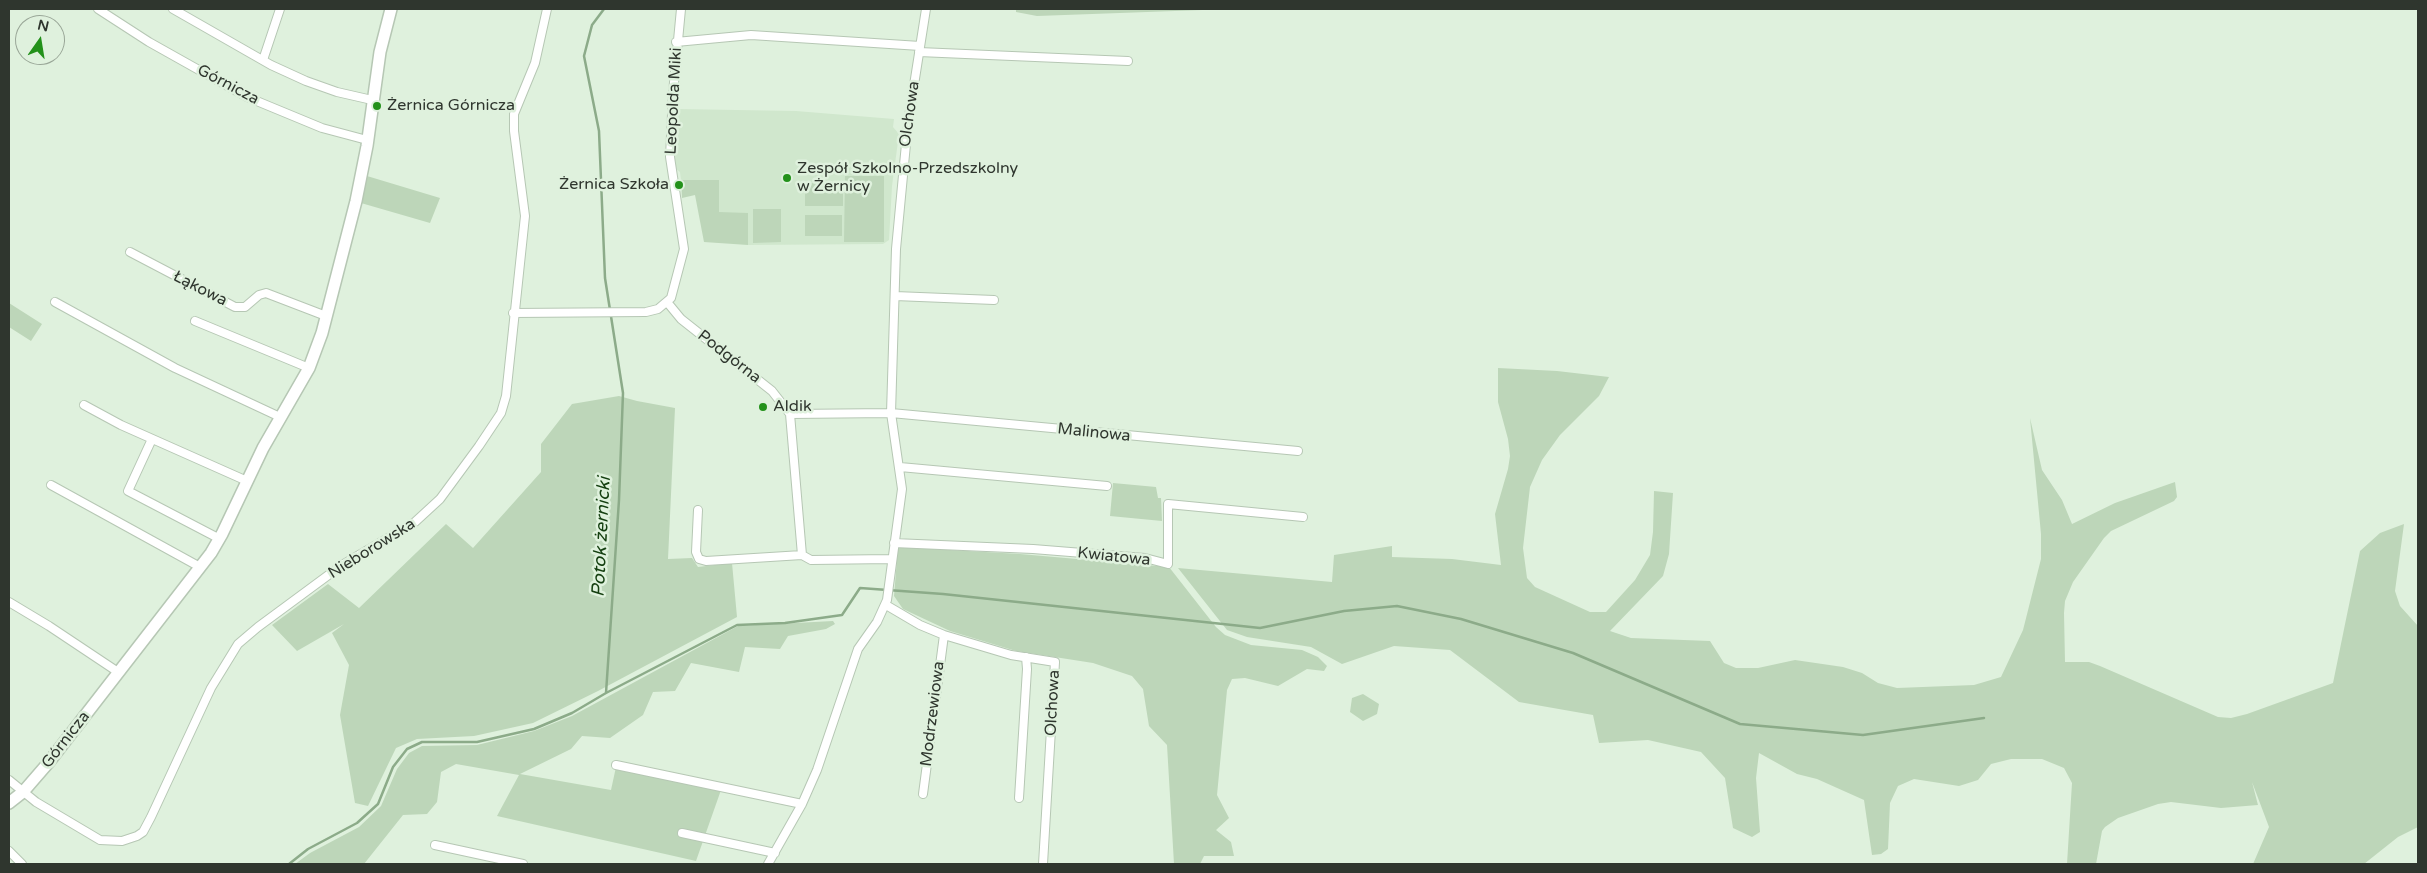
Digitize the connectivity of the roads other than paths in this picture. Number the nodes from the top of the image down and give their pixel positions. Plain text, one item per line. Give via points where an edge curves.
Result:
1 (98, 9) edge
2 (173, 9) edge
3 (280, 9) edge
4 (391, 9) edge
5 (547, 9) edge
6 (681, 9) edge
7 (926, 9) edge
8 (676, 42) junction
9 (920, 49) junction
10 (263, 60) junction
11 (1128, 61) dead end
12 (372, 100) junction
13 (368, 140) junction
14 (130, 252) dead end
15 (895, 296) junction
16 (994, 300) dead end
17 (55, 302) dead end
18 (668, 302) junction
19 (513, 313) junction
20 (326, 316) junction
21 (195, 321) dead end
22 (309, 368) junction
23 (84, 405) dead end
24 (891, 413) junction
25 (790, 414) junction
26 (280, 417) junction
27 (152, 439) junction
28 (1298, 450) dead end
29 (900, 467) junction
30 (247, 481) junction
31 (51, 485) dead end
32 (1107, 486) dead end
33 (698, 510) dead end
34 (1303, 516) dead end
35 (220, 539) junction
36 (894, 543) junction
37 (802, 556) junction
38 (891, 559) junction
39 (200, 567) junction
40 (9, 602) edge
41 (886, 605) junction
42 (944, 635) junction
43 (1026, 658) junction
44 (118, 672) junction
45 (616, 765) dead end
46 (9, 780) edge
47 (23, 792) junction
48 (923, 794) dead end
49 (1018, 798) dead end
50 (9, 803) edge
51 (802, 804) junction
52 (682, 833) dead end
53 (435, 845) dead end
54 (9, 850) edge
55 (774, 853) junction
56 (22, 864) edge
57 (523, 864) edge
58 (768, 864) edge
59 (1042, 864) edge

1 - 13 street, Górnicza via 247,97 322,128
2 - 10 street
3 - 10 street
4 - 12 street, Górnicza
5 - 19 street, Nieborowska via 534,63 514,114 525,210
6 - 8 street, Leopolda Miki
7 - 9 street, Olchowa
8 - 9 street via 751,34
8 - 18 street, Leopolda Miki via 670,157 685,244 676,285
9 - 11 street
9 - 15 street, Olchowa via 900,194
10 - 12 street via 306,81
12 - 13 street, Górnicza
13 - 20 street, Górnicza
14 - 20 street, Łąkowa via 235,307 245,307 266,293
15 - 16 street
15 - 24 street, Olchowa
17 - 26 street via 175,368
18 - 19 street via 653,311
18 - 25 street, Podgórna via 685,323 772,391
19 - 47 street, Nieborowska via 504,404 479,446 437,503 415,522 342,565 238,644 211,688 143,832 122,842 100,840
20 - 22 street, Górnicza
21 - 22 street
22 - 26 street, Górnicza
23 - 27 street
24 - 25 street
24 - 28 street, Malinowa
24 - 29 street, Olchowa
25 - 37 street
26 - 30 street, Górnicza
27 - 30 street
27 - 35 street via 128,491
29 - 32 street
29 - 36 street, Olchowa via 902,488
30 - 35 street, Górnicza
31 - 39 street
33 - 37 street via 696,552 699,559
34 - 36 street, Kwiatowa via 1168,504 1168,564 1145,558 1061,551
35 - 39 street, Górnicza
36 - 38 street, Olchowa
37 - 38 street via 811,560
38 - 41 street, Olchowa
39 - 44 street, Górnicza
40 - 44 street
41 - 42 street, Olchowa
41 - 51 street, Olchowa via 858,649
42 - 43 street, Olchowa
42 - 48 street, Modrzewiowa
43 - 49 street
43 - 59 street, Olchowa via 1055,662
44 - 47 street, Górnicza
45 - 51 street
46 - 47 street, Nieborowska
47 - 50 street, Górnicza
51 - 55 street, Olchowa
52 - 55 street
53 - 57 street
54 - 56 street
55 - 58 street, Olchowa

